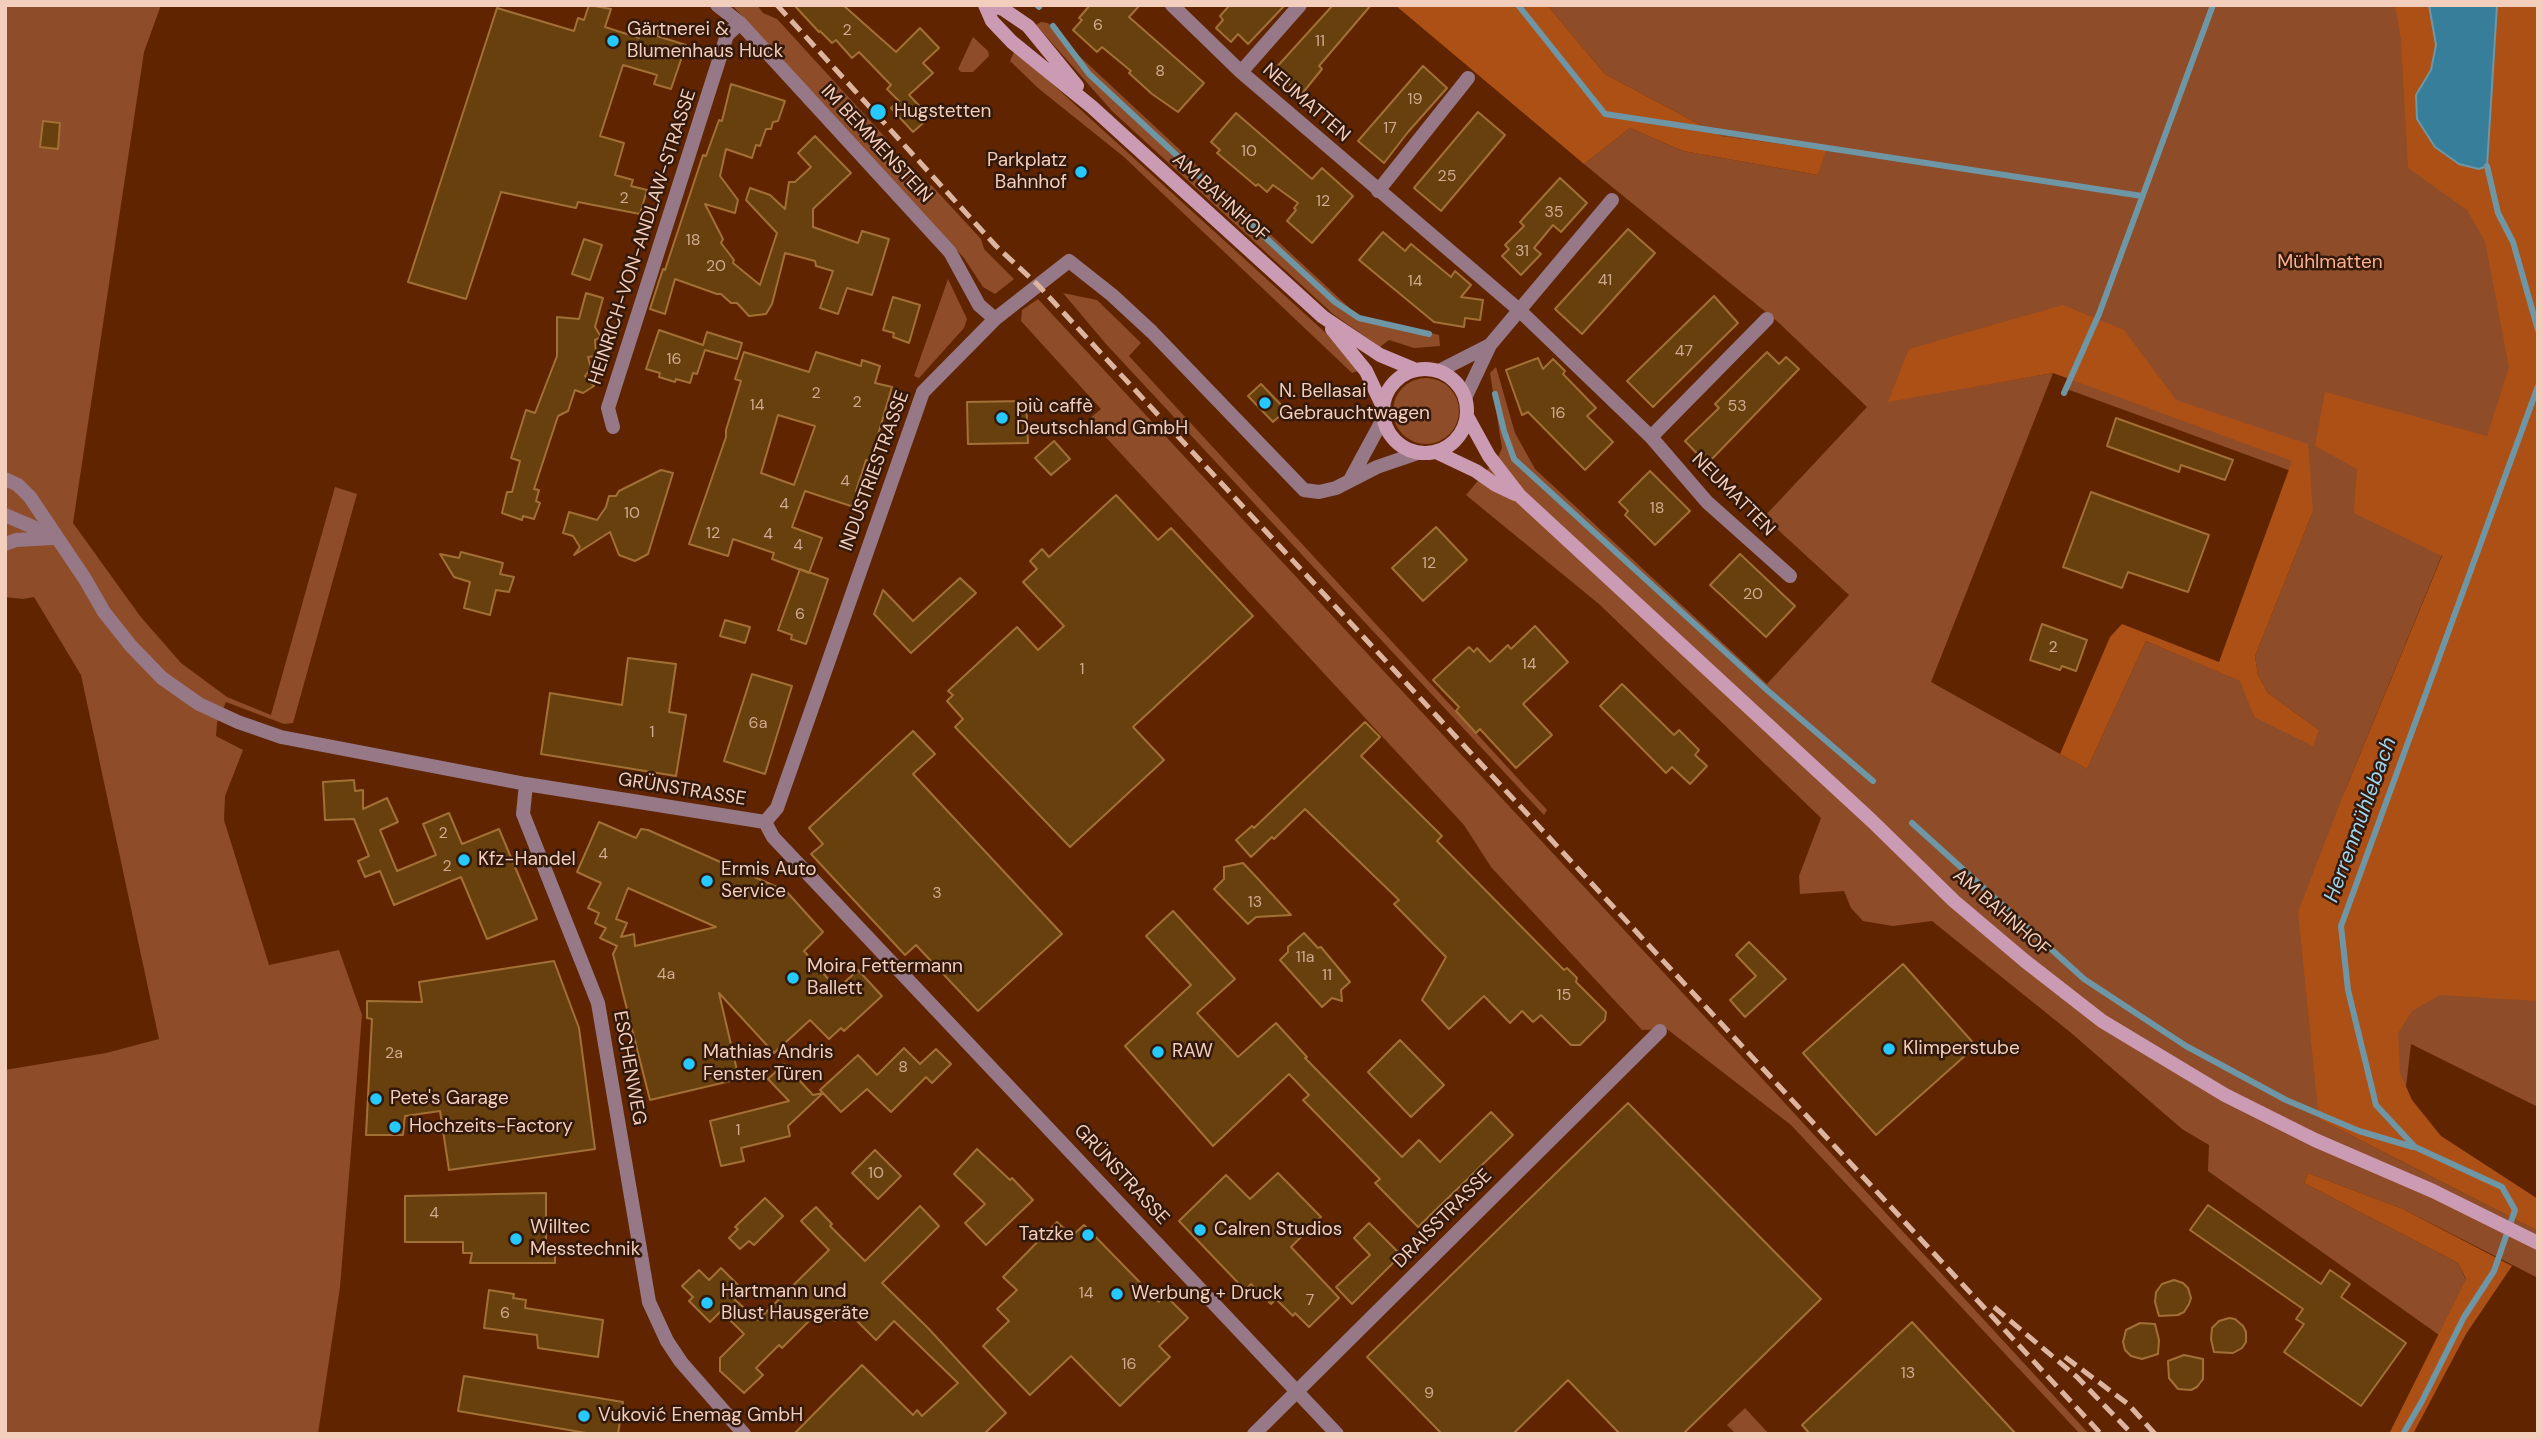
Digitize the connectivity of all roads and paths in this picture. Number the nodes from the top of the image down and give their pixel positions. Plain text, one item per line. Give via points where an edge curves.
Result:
1 (717, 5) edge
2 (985, 5) edge
3 (991, 5) edge
4 (1172, 5) edge
5 (1300, 5) edge
6 (740, 23) junction
7 (1241, 72) junction
8 (1468, 78) dead end
9 (1092, 107) junction
10 (1378, 191) junction
11 (1612, 200) dead end
12 (1518, 309) junction
13 (1323, 317) junction
14 (995, 319) junction
15 (1767, 319) dead end
16 (1490, 345) junction
17 (1416, 370) junction
18 (1439, 371) junction
19 (1465, 398) junction
20 (1383, 413) junction
21 (1467, 416) junction
22 (613, 427) dead end
23 (1651, 437) junction
24 (1436, 452) junction
25 (1418, 453) junction
26 (5, 479) edge
27 (1349, 481) junction
28 (1520, 496) junction
29 (5, 515) edge
30 (57, 537) junction
31 (5, 544) edge
32 (1790, 576) dead end
33 (526, 783) junction
34 (765, 822) junction
35 (1660, 1031) dead end
36 (2538, 1243) edge
37 (1298, 1391) junction
38 (744, 1434) edge
39 (1254, 1434) edge
40 (1337, 1434) edge

1 - 6 street, IM BEMMENSTEIN
2 - 9 main road, AM BAHNHOF via 992,21 1012,42
3 - 9 main road, AM BAHNHOF via 1028,26
4 - 7 street, NEUMATTEN
5 - 7 street, NEUMATTEN
6 - 14 street, IM BEMMENSTEIN via 950,252 979,304
6 - 22 street, HEINRICH-VON-ANDLAW-STRASSE via 727,35 608,408
7 - 10 street, NEUMATTEN
8 - 10 street
9 - 13 main road, AM BAHNHOF
10 - 12 street, NEUMATTEN
11 - 12 street
12 - 16 street
12 - 23 street, NEUMATTEN
13 - 17 main road, AM BAHNHOF via 1380,355
13 - 20 main road, AM BAHNHOF via 1366,371
14 - 27 street, INDUSTRIESTRASSE via 1069,261 1152,332 1304,489 1319,492
14 - 34 street, INDUSTRIESTRASSE via 923,392 777,808
15 - 23 street
16 - 18 street
16 - 19 street
17 - 18 main road, AM BAHNHOF
17 - 20 main road via 1392,384
18 - 19 main road via 1452,379
19 - 21 main road, AM BAHNHOF
20 - 25 main road, AM BAHNHOF via 1397,442
20 - 27 street
21 - 24 main road via 1454,441
21 - 28 main road, AM BAHNHOF via 1489,456
23 - 32 street, NEUMATTEN via 1707,502
24 - 25 main road, AM BAHNHOF
24 - 28 main road, AM BAHNHOF
25 - 27 street, INDUSTRIESTRASSE
26 - 30 street, GRÜNSTRASSE via 30,497
28 - 36 main road, AM BAHNHOF via 1954,901 2102,1021 2225,1095
29 - 30 street
30 - 31 street
30 - 33 street, GRÜNSTRASSE via 131,646 162,678 199,704 281,737
33 - 34 street, GRÜNSTRASSE
33 - 38 street, ESCHENWEG via 523,814 598,1003 649,1302 681,1362
34 - 37 street, GRÜNSTRASSE via 773,837
35 - 37 street, DRAISSTRASSE
37 - 39 street, DRAISSTRASSE
37 - 40 street, GRÜNSTRASSE

